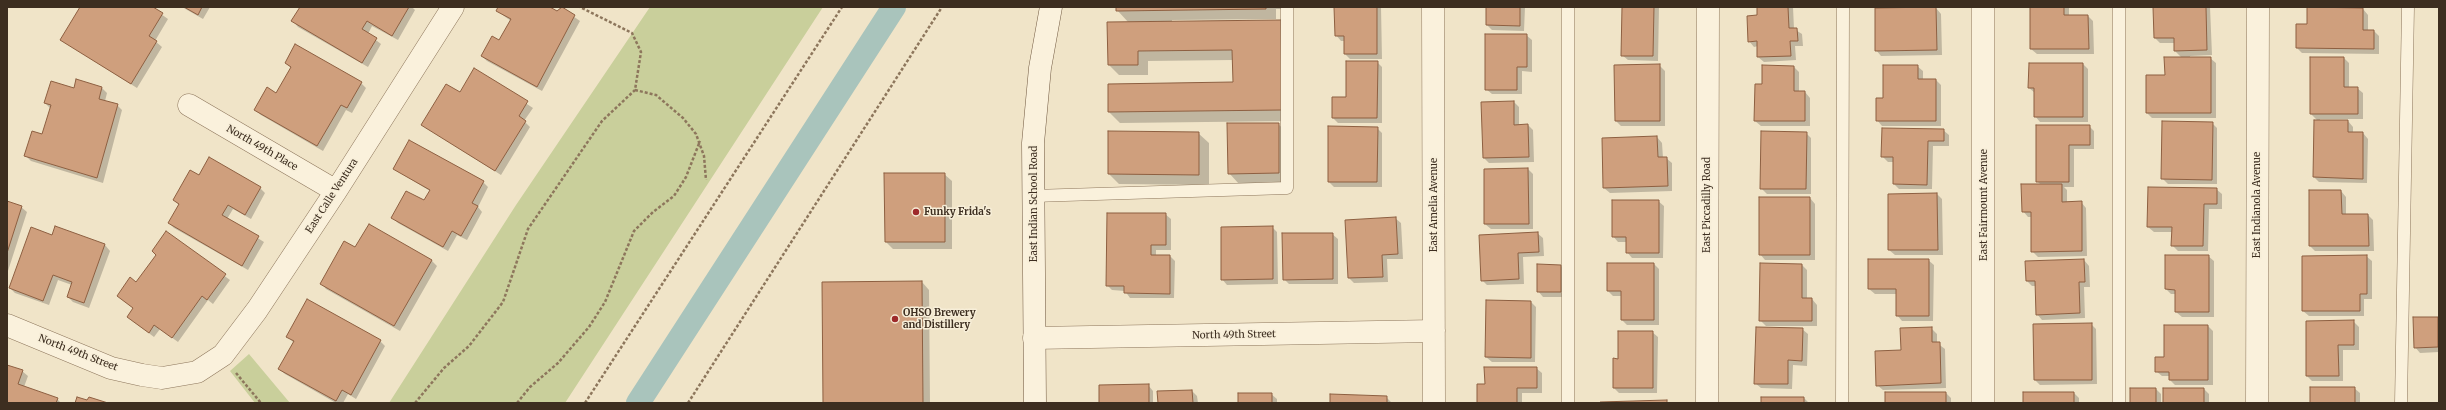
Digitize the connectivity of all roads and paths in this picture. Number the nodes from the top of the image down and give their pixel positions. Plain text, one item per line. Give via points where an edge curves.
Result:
1 (452, 7) edge
2 (580, 7) edge
3 (842, 7) edge
4 (942, 7) edge
5 (1051, 7) edge
6 (1287, 7) edge
7 (1433, 7) edge
8 (1568, 7) edge
9 (1708, 7) edge
10 (1843, 7) edge
11 (1983, 7) edge
12 (2119, 7) edge
13 (2258, 7) edge
14 (2408, 7) edge
15 (635, 90) junction
16 (189, 105) dead end
17 (700, 141) junction
18 (706, 180) dead end
19 (336, 191) junction
20 (1033, 196) junction
21 (7, 325) edge
22 (1434, 331) junction
23 (1034, 338) junction
24 (223, 355) junction
25 (197, 372) joint
26 (261, 403) edge
27 (415, 403) edge
28 (518, 403) edge
29 (585, 403) edge
30 (688, 403) edge
31 (1035, 403) edge
32 (1434, 403) edge
33 (1568, 403) edge
34 (1707, 403) edge
35 (1842, 403) edge
36 (1983, 403) edge
37 (2119, 403) edge
38 (2257, 403) edge
39 (2401, 403) edge

1 - 19 street, East Calle Ventura
2 - 15 path via 632,33 641,52
3 - 29 path
4 - 30 path
5 - 20 street, East Indian School Road via 1040,68 1036,110
6 - 20 lane via 1287,188
7 - 22 street, East Amelia Avenue
8 - 33 lane
9 - 34 street, East Piccadilly Road
10 - 35 lane
11 - 36 street, East Fairmount Avenue
12 - 37 lane
13 - 38 street, East Indianola Avenue
14 - 39 lane
15 - 17 path via 656,96 683,118
15 - 27 path via 602,121 528,229 503,302 469,346 444,368
16 - 19 street, North 49th Place
17 - 18 path
17 - 28 path via 686,177 674,196 634,231 605,302 589,327 558,363 530,387
19 - 24 street, East Calle Ventura
20 - 23 street, East Indian School Road
21 - 25 street, North 49th Street via 119,370 162,378
22 - 23 street, North 49th Street
22 - 32 street, East Amelia Avenue
23 - 31 street, East Indian School Road
24 - 25 street, East Calle Ventura
24 - 26 path

